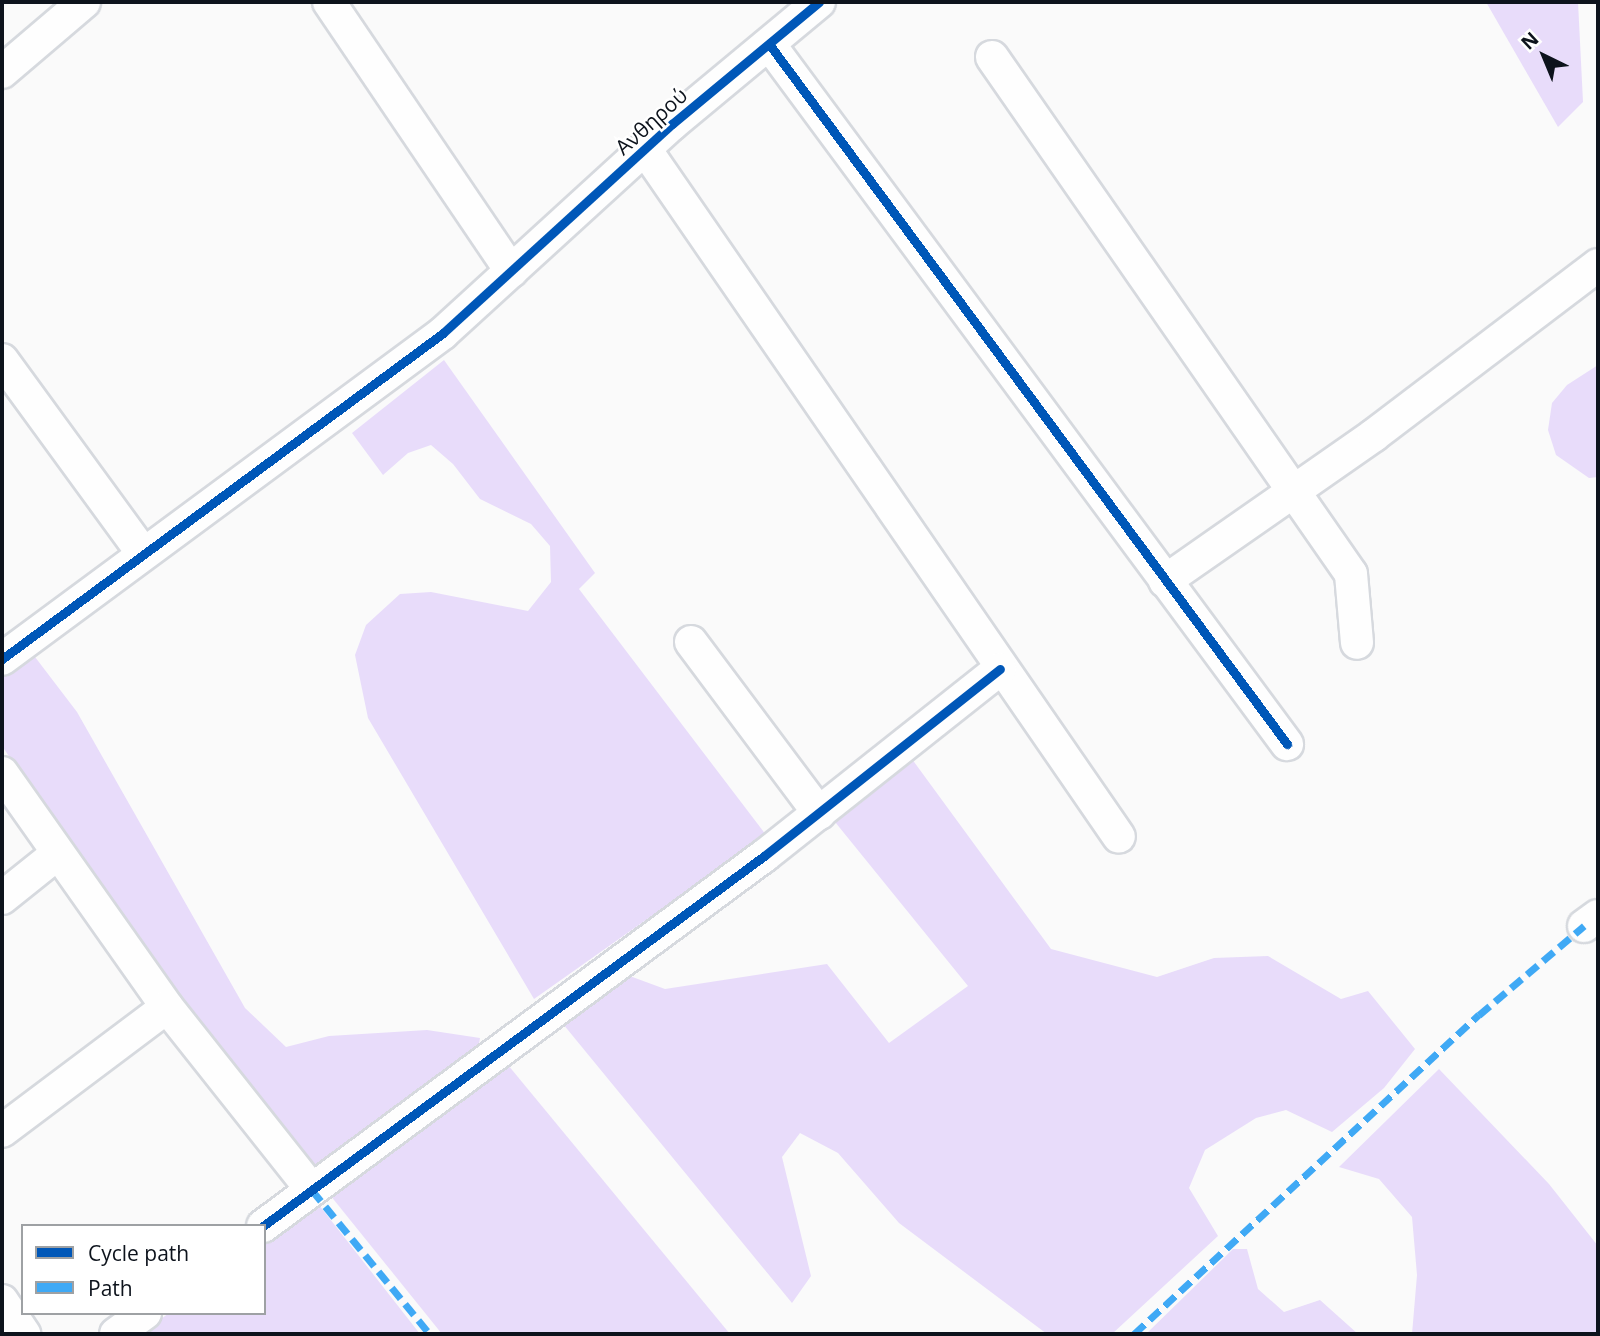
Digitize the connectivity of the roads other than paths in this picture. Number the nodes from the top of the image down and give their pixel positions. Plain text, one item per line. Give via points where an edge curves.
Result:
1 (84, 2) edge
2 (328, 2) edge
3 (819, 2) edge
4 (769, 44) junction
5 (992, 57) dead end
6 (2, 72) edge
7 (645, 149) junction
8 (1598, 265) edge
9 (511, 271) junction
10 (2, 360) edge
11 (1296, 489) junction
12 (142, 552) junction
13 (1165, 581) junction
14 (691, 642) dead end
15 (1357, 643) dead end
16 (2, 659) edge
17 (1000, 669) junction
18 (1287, 744) dead end
19 (2, 773) edge
20 (819, 813) junction
21 (1119, 837) dead end
22 (57, 854) junction
23 (2, 898) edge
24 (167, 1007) junction
25 (2, 1131) edge
26 (312, 1190) junction
27 (266, 1224) edge
28 (2, 1301) edge
29 (142, 1315) edge
30 (24, 1334) edge
31 (116, 1334) edge

1 - 6 street
2 - 9 street
3 - 4 street, Ανθηρού
4 - 7 street, Ανθηρού
4 - 13 street
5 - 11 street
7 - 9 street, Ανθηρού
7 - 17 street
8 - 11 street
9 - 12 street, Ανθηρού via 392,372
10 - 12 street
11 - 13 street
11 - 15 street via 1351,574
12 - 16 street, Ανθηρού
13 - 18 street
14 - 20 street
17 - 20 street
17 - 21 street
19 - 22 street
20 - 26 street
22 - 23 street
22 - 24 street
24 - 25 street
24 - 26 street
26 - 27 street
28 - 30 street
29 - 31 street

